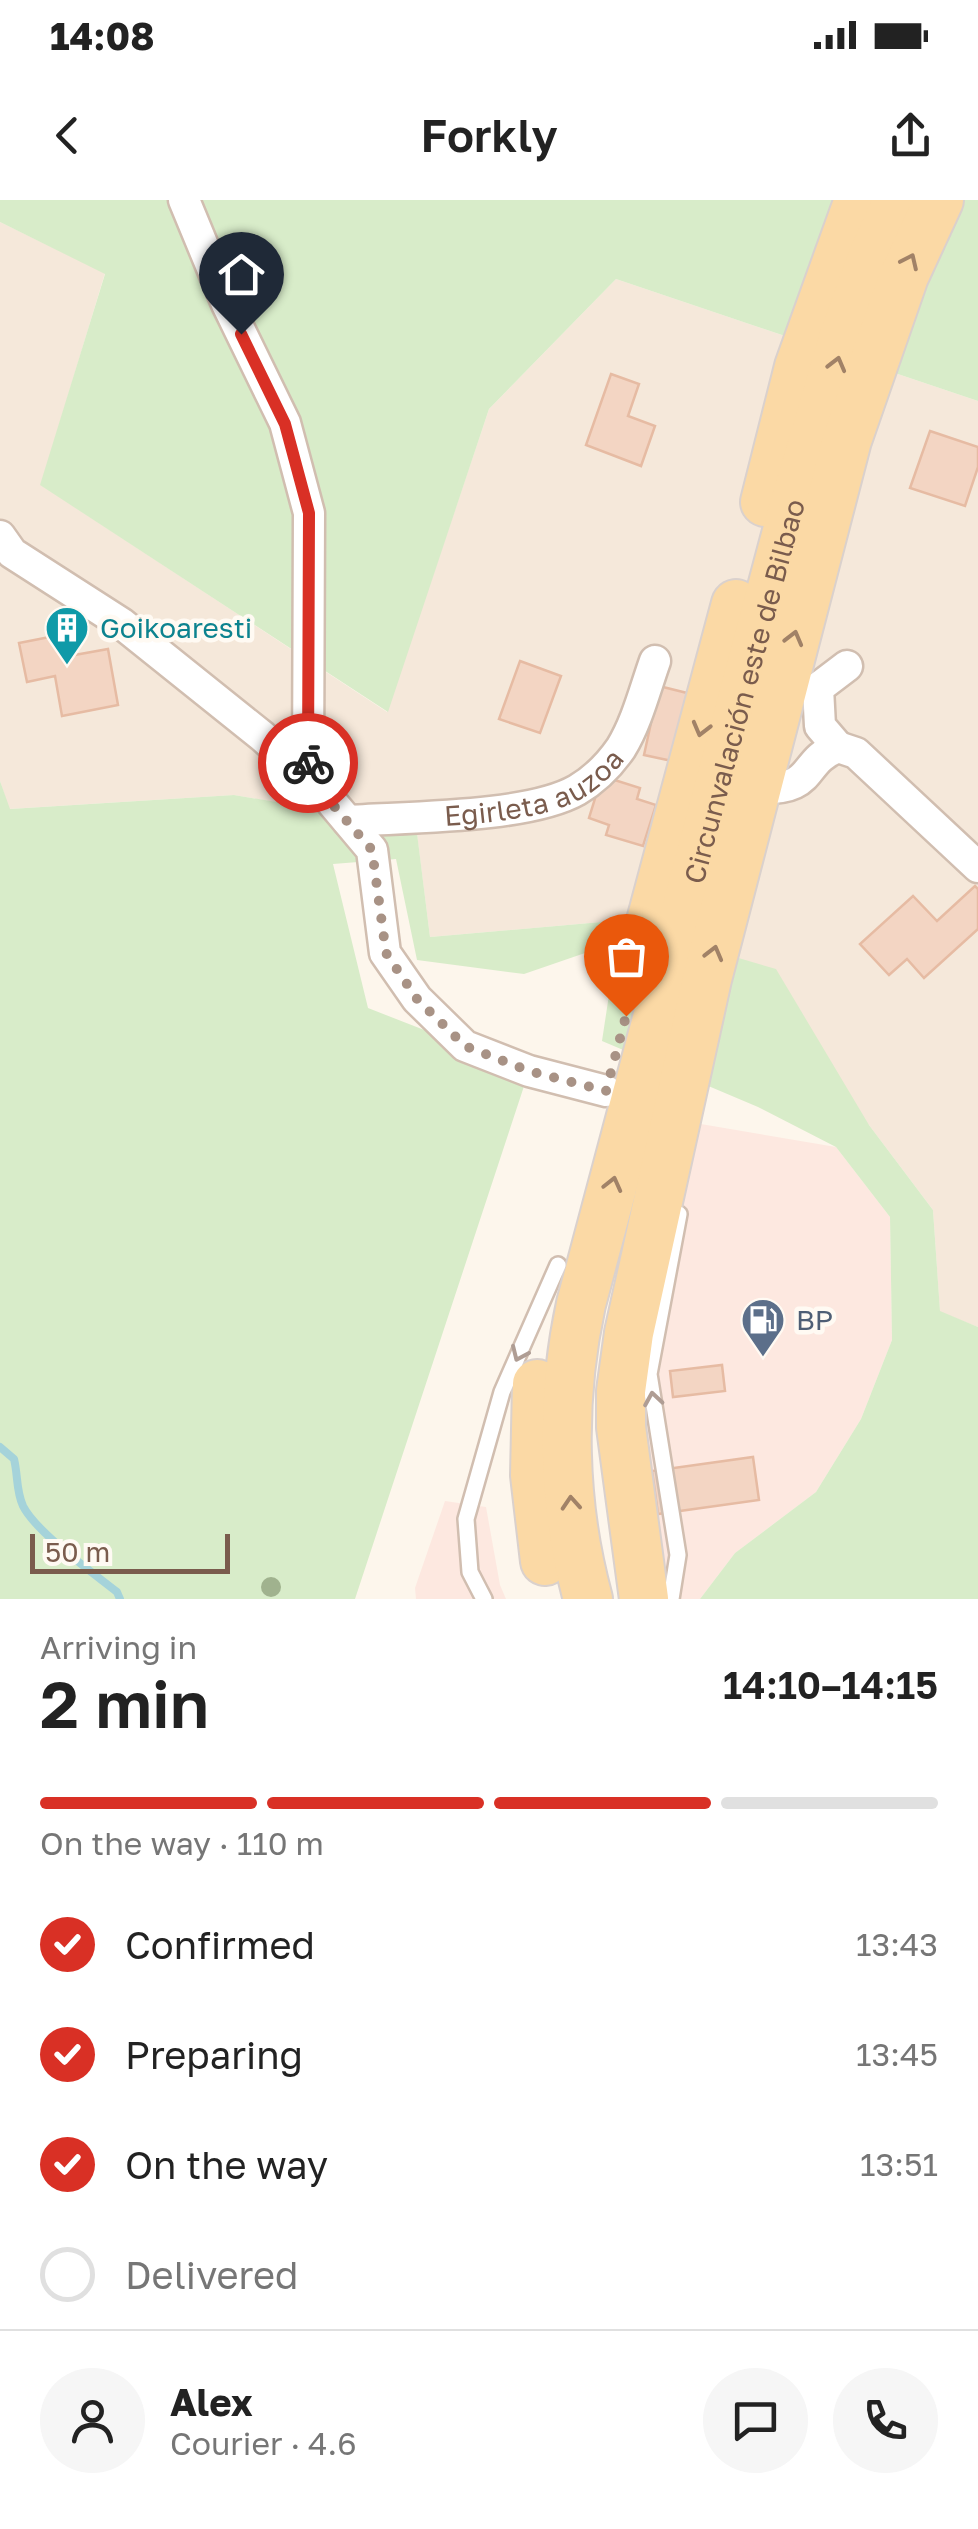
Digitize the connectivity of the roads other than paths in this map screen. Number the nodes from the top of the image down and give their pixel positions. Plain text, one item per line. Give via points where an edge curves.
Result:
1 (184, 200) edge
2 (859, 200) edge
3 (898, 200) edge
4 (938, 200) edge
5 (0, 536) edge
6 (655, 661) dead end
7 (836, 661) dead end
8 (838, 747) junction
9 (308, 776) junction
10 (757, 788) junction
11 (348, 821) junction
12 (978, 867) edge
13 (697, 1030) junction
14 (606, 1091) junction
15 (698, 1106) dead end
16 (681, 1205) dead end
17 (558, 1265) junction
18 (484, 1599) edge
19 (554, 1599) edge
20 (588, 1599) edge
21 (644, 1599) edge
22 (671, 1599) edge

1 - 9 street via 285,424 309,513
2 -> 14 main road, Circunvalación este de Bilbao via 799,366
20 -> 3 main road, Circunvalación este de Bilbao via 567,1450 578,1318 792,513 844,336
10 -> 4 main road via 847,440
5 - 9 street via 12,553 121,623
6 - 11 street, Egirleta auzoa via 622,747 578,790 516,808
7 - 8 street via 818,688 820,726
8 - 10 street via 823,752 791,786
8 - 12 street via 856,754
9 - 11 street
13 -> 10 main road
11 - 14 street via 372,850 386,953 417,999 465,1046
13 - 15 lane
13 - 21 main road via 621,1391
14 - 17 main road, Circunvalación este de Bilbao
22 -> 16 lane via 678,1556 649,1374
17 -> 18 lane via 502,1392 466,1519 470,1572
17 - 19 main road, Circunvalación este de Bilbao via 542,1344 534,1450

